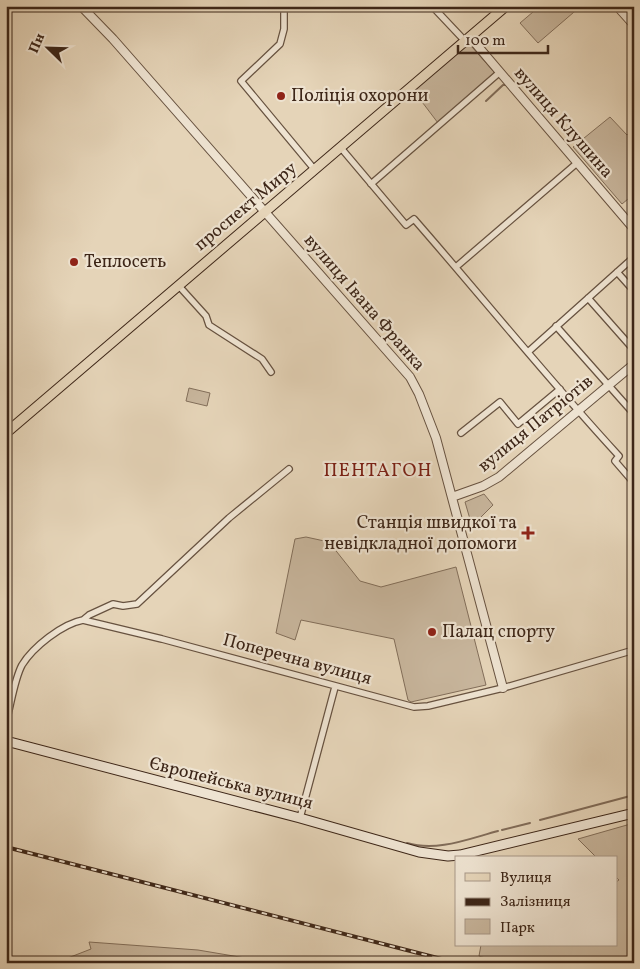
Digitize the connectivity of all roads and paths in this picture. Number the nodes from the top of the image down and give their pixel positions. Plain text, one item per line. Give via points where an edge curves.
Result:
1 (80, 6) edge
2 (284, 6) edge
3 (432, 6) edge
4 (506, 6) edge
5 (618, 6) edge
6 (634, 25) edge
7 (467, 39) junction
8 (500, 72) junction
9 (341, 148) junction
10 (578, 163) junction
11 (316, 170) junction
12 (371, 184) junction
13 (265, 213) junction
14 (634, 229) edge
15 (634, 257) edge
16 (456, 268) junction
17 (617, 272) junction
18 (178, 285) junction
19 (634, 291) edge
20 (588, 298) junction
21 (556, 326) junction
22 (634, 350) edge
23 (528, 352) junction
24 (634, 364) edge
25 (271, 372) dead end
26 (608, 385) junction
27 (560, 390) junction
28 (578, 412) junction
29 (634, 414) edge
30 (6, 433) edge
31 (461, 433) dead end
32 (289, 469) dead end
33 (634, 483) edge
34 (452, 498) junction
35 (84, 620) junction
36 (634, 650) edge
37 (334, 687) junction
38 (503, 688) junction
39 (6, 722) edge
40 (6, 741) edge
41 (634, 813) edge
42 (300, 818) junction
43 (166, 963) edge
44 (184, 963) edge

1 - 13 street, вулиця Івана Франка via 113,39
2 - 11 street via 280,44 241,81
3 - 7 street
4 - 7 main road, проспект Миру
5 - 6 street
7 - 8 street, вулиця Клушина
7 - 9 main road, проспект Миру
8 - 10 street, вулиця Клушина
8 - 12 street
9 - 11 main road, проспект Миру
9 - 12 street
10 - 14 street, вулиця Клушина
10 - 16 street
11 - 13 main road, проспект Миру
12 - 16 street via 406,225 414,219
13 - 18 main road, проспект Миру
13 - 34 street, вулиця Івана Франка via 410,378 436,438
15 - 17 street
16 - 23 street
17 - 19 street
17 - 20 street
18 - 25 street via 210,325 262,359
18 - 30 main road, проспект Миру
20 - 21 street
20 - 22 street
21 - 23 street
21 - 26 street
23 - 27 street
24 - 26 street, вулиця Патріотів
26 - 28 street, вулиця Патріотів
26 - 29 street
27 - 28 street
27 - 31 street via 518,424 500,402
28 - 33 street via 619,456 614,460
28 - 34 street, вулиця Патріотів via 499,477
32 - 35 street via 222,524 137,604 113,604
34 - 38 street, вулиця Івана Франка
35 - 37 street, Поперечна вулиця
35 - 39 street via 71,623 43,641 22,665
36 - 38 street, Поперечна вулиця
37 - 38 street, Поперечна вулиця via 414,707
37 - 42 street
40 - 42 main road, Європейська вулиця
41 - 42 main road, Європейська вулиця via 448,856 419,852
43 - 44 main road

